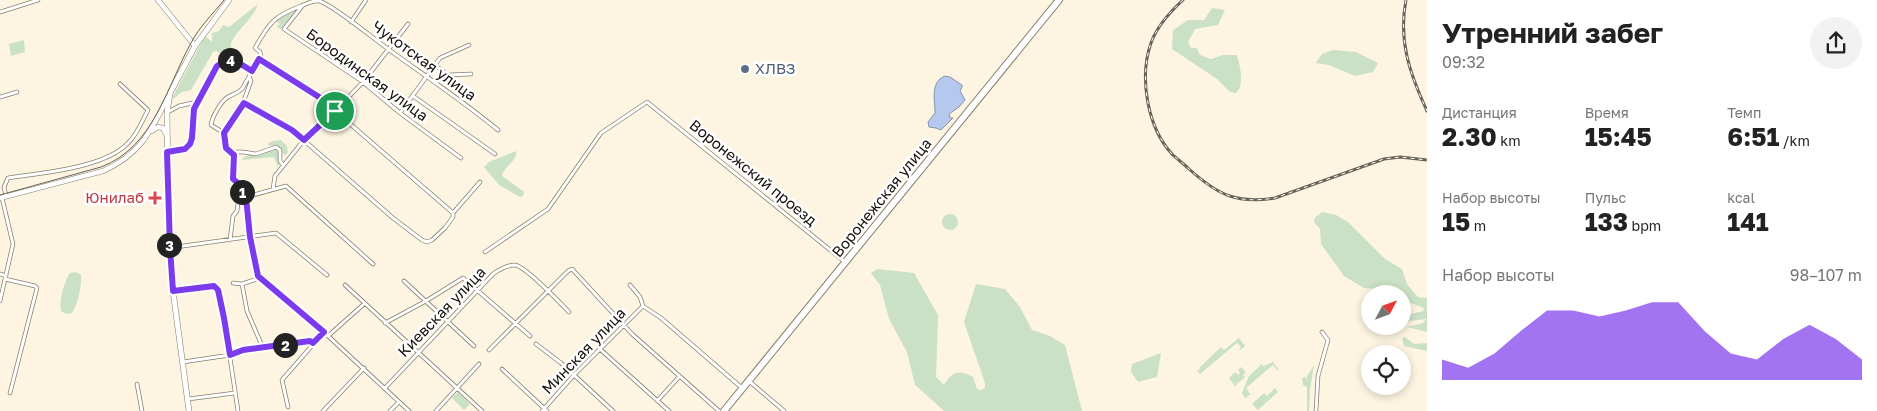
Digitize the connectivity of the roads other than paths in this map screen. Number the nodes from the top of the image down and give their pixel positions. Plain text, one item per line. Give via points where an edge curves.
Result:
1 (38, 0) edge
2 (158, 0) edge
3 (229, 0) edge
4 (366, 0) edge
5 (1059, 0) edge
6 (303, 5) junction
7 (0, 12) edge
8 (351, 22) junction
9 (408, 24) dead end
10 (469, 45) dead end
11 (195, 46) junction
12 (388, 50) junction
13 (259, 59) junction
14 (435, 65) junction
15 (252, 71) junction
16 (471, 74) dead end
17 (427, 76) junction
18 (249, 77) junction
19 (363, 82) junction
20 (120, 84) dead end
21 (17, 92) dead end
22 (170, 93) junction
23 (413, 96) junction
24 (0, 97) edge
25 (197, 102) junction
26 (244, 103) junction
27 (335, 111) junction
28 (167, 113) junction
29 (400, 113) junction
30 (498, 130) dead end
31 (151, 132) junction
32 (224, 133) junction
33 (166, 135) junction
34 (304, 140) junction
35 (167, 152) junction
36 (233, 152) junction
37 (496, 154) dead end
38 (460, 158) dead end
39 (283, 165) junction
40 (480, 182) dead end
41 (240, 187) junction
42 (273, 189) junction
43 (246, 197) junction
44 (3, 198) edge
45 (453, 213) junction
46 (250, 237) junction
47 (230, 240) junction
48 (170, 248) junction
49 (485, 252) dead end
50 (845, 263) junction
51 (373, 264) dead end
52 (0, 274) edge
53 (327, 275) dead end
54 (6, 278) junction
55 (260, 278) junction
56 (404, 281) dead end
57 (233, 283) dead end
58 (242, 284) junction
59 (630, 285) dead end
60 (345, 286) dead end
61 (477, 290) junction
62 (548, 290) junction
63 (173, 291) junction
64 (0, 300) edge
65 (426, 301) junction
66 (364, 304) junction
67 (643, 306) junction
68 (569, 312) dead end
69 (385, 322) junction
70 (448, 322) junction
71 (515, 323) junction
72 (623, 325) junction
73 (324, 332) junction
74 (1322, 332) dead end
75 (328, 336) junction
76 (530, 336) dead end
77 (313, 343) junction
78 (536, 344) dead end
79 (474, 346) dead end
80 (262, 348) junction
81 (489, 350) dead end
82 (601, 350) junction
83 (418, 353) junction
84 (230, 355) junction
85 (182, 362) junction
86 (479, 364) dead end
87 (364, 368) junction
88 (502, 369) dead end
89 (574, 375) junction
90 (679, 377) junction
91 (749, 380) junction
92 (137, 384) dead end
93 (385, 388) junction
94 (457, 388) junction
95 (743, 388) junction
96 (10, 393) dead end
97 (235, 393) junction
98 (187, 399) junction
99 (658, 401) junction
100 (399, 402) junction
101 (288, 407) dead end
102 (544, 410) edge
103 (142, 411) edge
104 (189, 411) edge
105 (238, 411) edge
106 (323, 411) edge
107 (390, 411) edge
108 (409, 411) edge
109 (436, 411) edge
110 (482, 411) edge
111 (613, 411) edge
112 (669, 411) edge
113 (719, 411) edge
114 (724, 411) edge
115 (784, 411) edge
116 (1316, 411) edge

1 - 7 street
2 - 11 main road
3 - 11 main road
4 - 8 street
5 - 50 highway, Воронежская улица
6 - 8 street, Чукотская улица via 319,1
6 - 13 street via 269,24 255,48 261,54
6 - 19 street, Бородинская улица via 284,29
8 - 12 street, Чукотская улица
9 - 12 street
10 - 14 street via 440,58
11 - 22 main road
12 - 17 street, Чукотская улица
12 - 19 street
13 - 15 street
13 - 27 street via 319,97
14 - 16 street via 448,75
14 - 17 street
15 - 18 street
15 - 25 street via 234,60 222,63 217,66
17 - 23 street
17 - 30 street, Чукотская улица
18 - 26 street via 251,81
18 - 32 street via 240,91 226,98 212,120 211,125
19 - 27 street
19 - 29 street, Бородинская улица
20 - 44 street via 148,110 130,142 117,153 102,159 8,178
21 - 24 street
22 - 28 main road
22 - 31 main road
23 - 29 street
23 - 37 street
25 - 28 street via 178,106
25 - 35 street via 190,144 185,149
26 - 32 street
26 - 34 street
27 - 34 street
27 - 45 street
28 - 33 main road
29 - 38 street, Бородинская улица
31 - 33 main road via 158,127 163,128
31 - 44 main road via 129,156 110,168
32 - 36 street via 226,148
33 - 35 main road
34 - 39 street
34 - 45 street via 416,237 427,242 432,240 445,228
35 - 48 main road
36 - 39 street via 261,153 276,147 280,150
36 - 41 street via 232,176
39 - 42 street via 275,176
40 - 45 street
41 - 43 street
41 - 47 street
42 - 43 street
42 - 51 street via 284,186 291,190
43 - 46 street
44 - 54 street via 13,244
46 - 47 street
46 - 53 street via 276,233
46 - 55 street
47 - 48 street
48 - 63 main road
49 - 50 street, Воронежский проезд via 551,207 601,133 647,102
50 - 91 highway, Воронежская улица
52 - 54 street
54 - 64 street
54 - 96 street via 37,288
55 - 58 street
55 - 73 street
56 - 65 street
57 - 58 street
58 - 80 street via 247,311
59 - 67 street
60 - 66 street
61 - 62 street, Киевская улица via 499,271 513,265
61 - 65 street via 463,278
61 - 70 street, Киевская улица
61 - 71 street
62 - 68 street
62 - 71 street
62 - 72 street via 568,271 574,270
63 - 84 street via 214,286 219,293
63 - 85 main road
65 - 69 street
65 - 70 street
66 - 69 street
66 - 75 street
67 - 72 street, Минская улица
67 - 95 street
69 - 83 street
70 - 79 street
70 - 83 street, Киевская улица
71 - 76 street
71 - 81 street
72 - 82 street, Минская улица
72 - 90 street
73 - 75 street
73 - 77 street
74 - 116 street via 1328,340 1318,376
75 - 87 street
77 - 80 street
77 - 101 street via 282,380
78 - 89 street
80 - 84 street
82 - 89 street, Минская улица
82 - 99 street
83 - 93 street, Киевская улица
83 - 94 street
84 - 85 street
84 - 97 street
85 - 98 main road
86 - 94 street
87 - 93 street
87 - 106 street
88 - 102 street
89 - 102 street, Минская улица
89 - 111 street
90 - 99 street
90 - 113 street
91 - 95 highway, Воронежская улица
91 - 115 street
92 - 103 street
93 - 100 street
94 - 109 street
94 - 110 street
95 - 114 highway, Воронежская улица
97 - 98 street
97 - 105 street
98 - 104 main road
99 - 112 street
100 - 107 street
100 - 108 street

